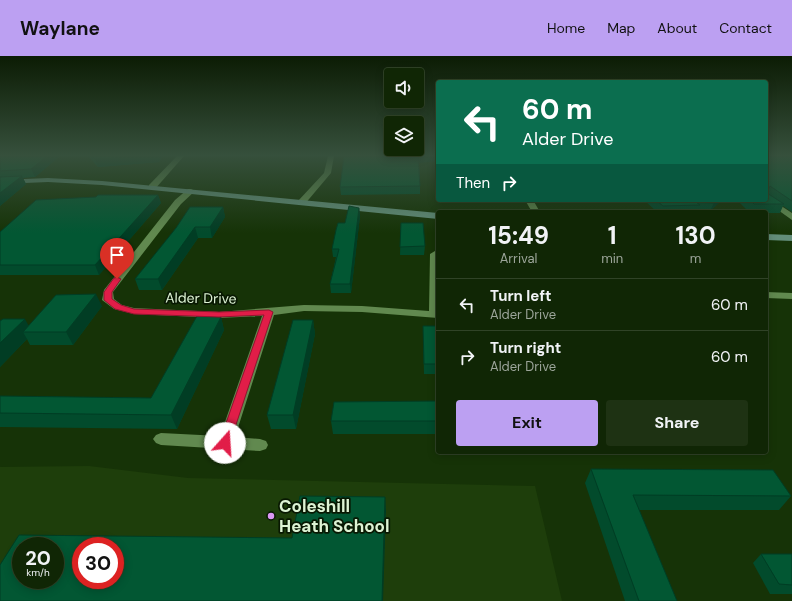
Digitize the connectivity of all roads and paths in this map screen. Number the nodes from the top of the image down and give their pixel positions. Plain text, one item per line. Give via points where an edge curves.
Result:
1 (14, 181) edge
2 (74, 181) edge
3 (157, 181) edge
4 (320, 181) edge
5 (0, 182) edge
6 (152, 187) junction
7 (191, 192) junction
8 (768, 199) edge
9 (301, 203) junction
10 (436, 216) edge
11 (792, 216) edge
12 (768, 237) edge
13 (792, 238) edge
14 (435, 254) dead end
15 (768, 295) edge
16 (792, 296) edge
17 (269, 312) junction
18 (436, 315) edge
19 (161, 440) dead end
20 (225, 443) junction
21 (260, 445) dead end

1 - 5 street
2 - 6 street
3 - 6 street
4 - 9 street
6 - 7 street
7 - 9 street
7 - 17 street, Alder Drive via 178,202 108,292 108,300 118,307 134,312 219,315
8 - 11 street
9 - 10 street
12 - 13 street
14 - 18 street, Alder Drive
15 - 16 street
17 - 18 street, Alder Drive via 304,308 362,309
17 - 20 street
19 - 20 street
20 - 21 street

